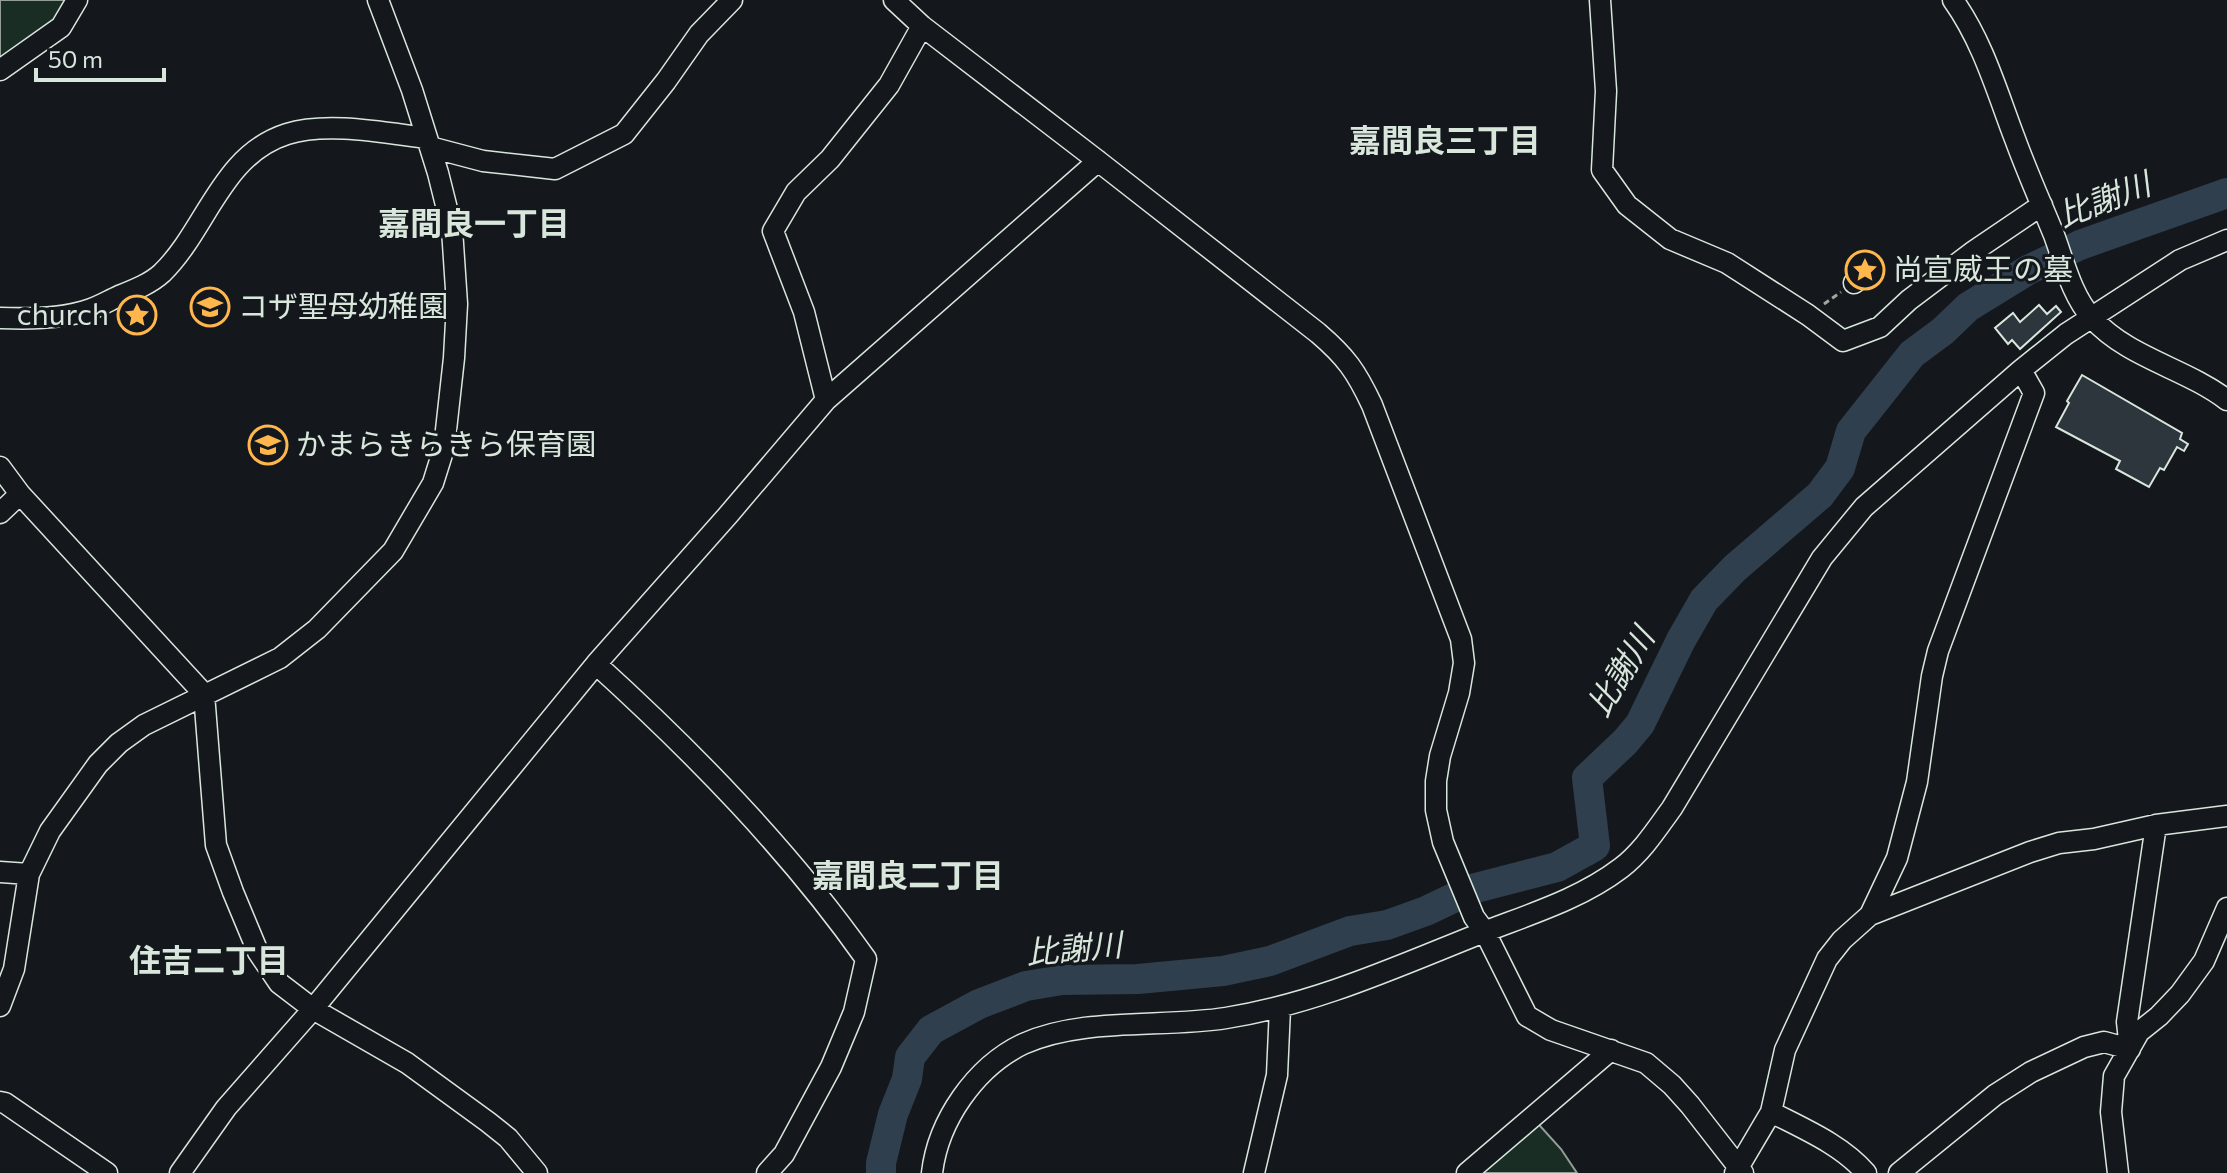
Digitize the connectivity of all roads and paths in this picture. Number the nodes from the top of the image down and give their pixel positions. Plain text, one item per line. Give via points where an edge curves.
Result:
1 (77, 0) edge
2 (378, 0) edge
3 (732, 0) edge
4 (894, 0) edge
5 (1600, 0) edge
6 (1953, 0) edge
7 (922, 26) junction
8 (0, 70) edge
9 (429, 143) junction
10 (1098, 161) junction
11 (2042, 205) junction
12 (2227, 240) edge
13 (1860, 279) dead end
14 (1808, 315) junction
15 (0, 318) edge
16 (2092, 318) junction
17 (2021, 370) junction
18 (826, 400) junction
19 (2227, 400) edge
20 (0, 467) edge
21 (20, 494) junction
22 (0, 513) edge
23 (596, 664) junction
24 (204, 694) junction
25 (2227, 816) edge
26 (2156, 825) junction
27 (0, 872) edge
28 (29, 874) junction
29 (2227, 908) edge
30 (1870, 915) junction
31 (1480, 924) junction
32 (0, 1006) edge
33 (1280, 1008) junction
34 (313, 1009) junction
35 (2130, 1049) junction
36 (1611, 1050) junction
37 (0, 1102) edge
38 (1771, 1112) junction
39 (1739, 1171) edge
40 (107, 1173) edge
41 (180, 1173) edge
42 (537, 1173) edge
43 (767, 1173) edge
44 (932, 1173) edge
45 (1254, 1173) edge
46 (1467, 1173) edge
47 (1866, 1173) edge
48 (1900, 1173) edge
49 (2118, 1173) edge

1 - 8 street via 61,27
2 - 9 street
3 - 9 street via 699,34 624,134 555,169 483,161
4 - 7 street
5 - 14 street via 1606,91 1602,170 1627,205 1670,239 1727,263
6 - 11 street via 1988,64
7 - 10 street
7 - 18 street via 889,85 830,159 796,192 773,231 804,312
9 - 15 street via 349,128 288,133 249,155 230,176 161,274 88,311
9 - 24 street via 452,229 457,304 449,413 433,483 393,551 317,629 280,658
10 - 18 street
10 - 31 street via 1318,333 1358,375 1461,639 1464,663 1440,756 1436,810 1443,842
11 - 14 street via 1963,259 1880,327 1843,341
11 - 16 street
12 - 16 street via 2180,260
13 - 14 path
16 - 17 street
16 - 19 street via 2122,344
17 - 30 street via 2034,393 1938,651 1909,816 1897,858
17 - 31 street via 1864,507 1822,558 1672,808 1643,847 1579,895
18 - 23 street
20 - 21 street
21 - 22 street
21 - 24 street
23 - 34 street
23 - 43 street via 662,724 780,849 866,959 854,1012 831,1067 784,1154
24 - 28 street via 144,725 98,764 50,831
24 - 34 street via 216,845 258,952 279,983
25 - 26 street
26 - 30 street via 2030,852
26 - 35 street via 2127,1022
27 - 28 street
28 - 32 street via 14,969
29 - 35 street via 2204,961 2180,994 2139,1032
30 - 38 street via 1827,959 1785,1050
31 - 33 street via 1341,990
31 - 36 street via 1527,1016
33 - 44 street via 1224,1018 1099,1027 1023,1044 999,1059 965,1094 948,1120
33 - 45 street via 1277,1075
34 - 41 street via 226,1108
34 - 42 street via 407,1063 476,1113 508,1138
35 - 48 street via 2104,1042 2031,1072
35 - 49 street via 2114,1076 2111,1112
36 - 39 street via 1646,1063 1672,1085
36 - 46 street
37 - 40 street
38 - 39 street
38 - 47 street via 1824,1140

